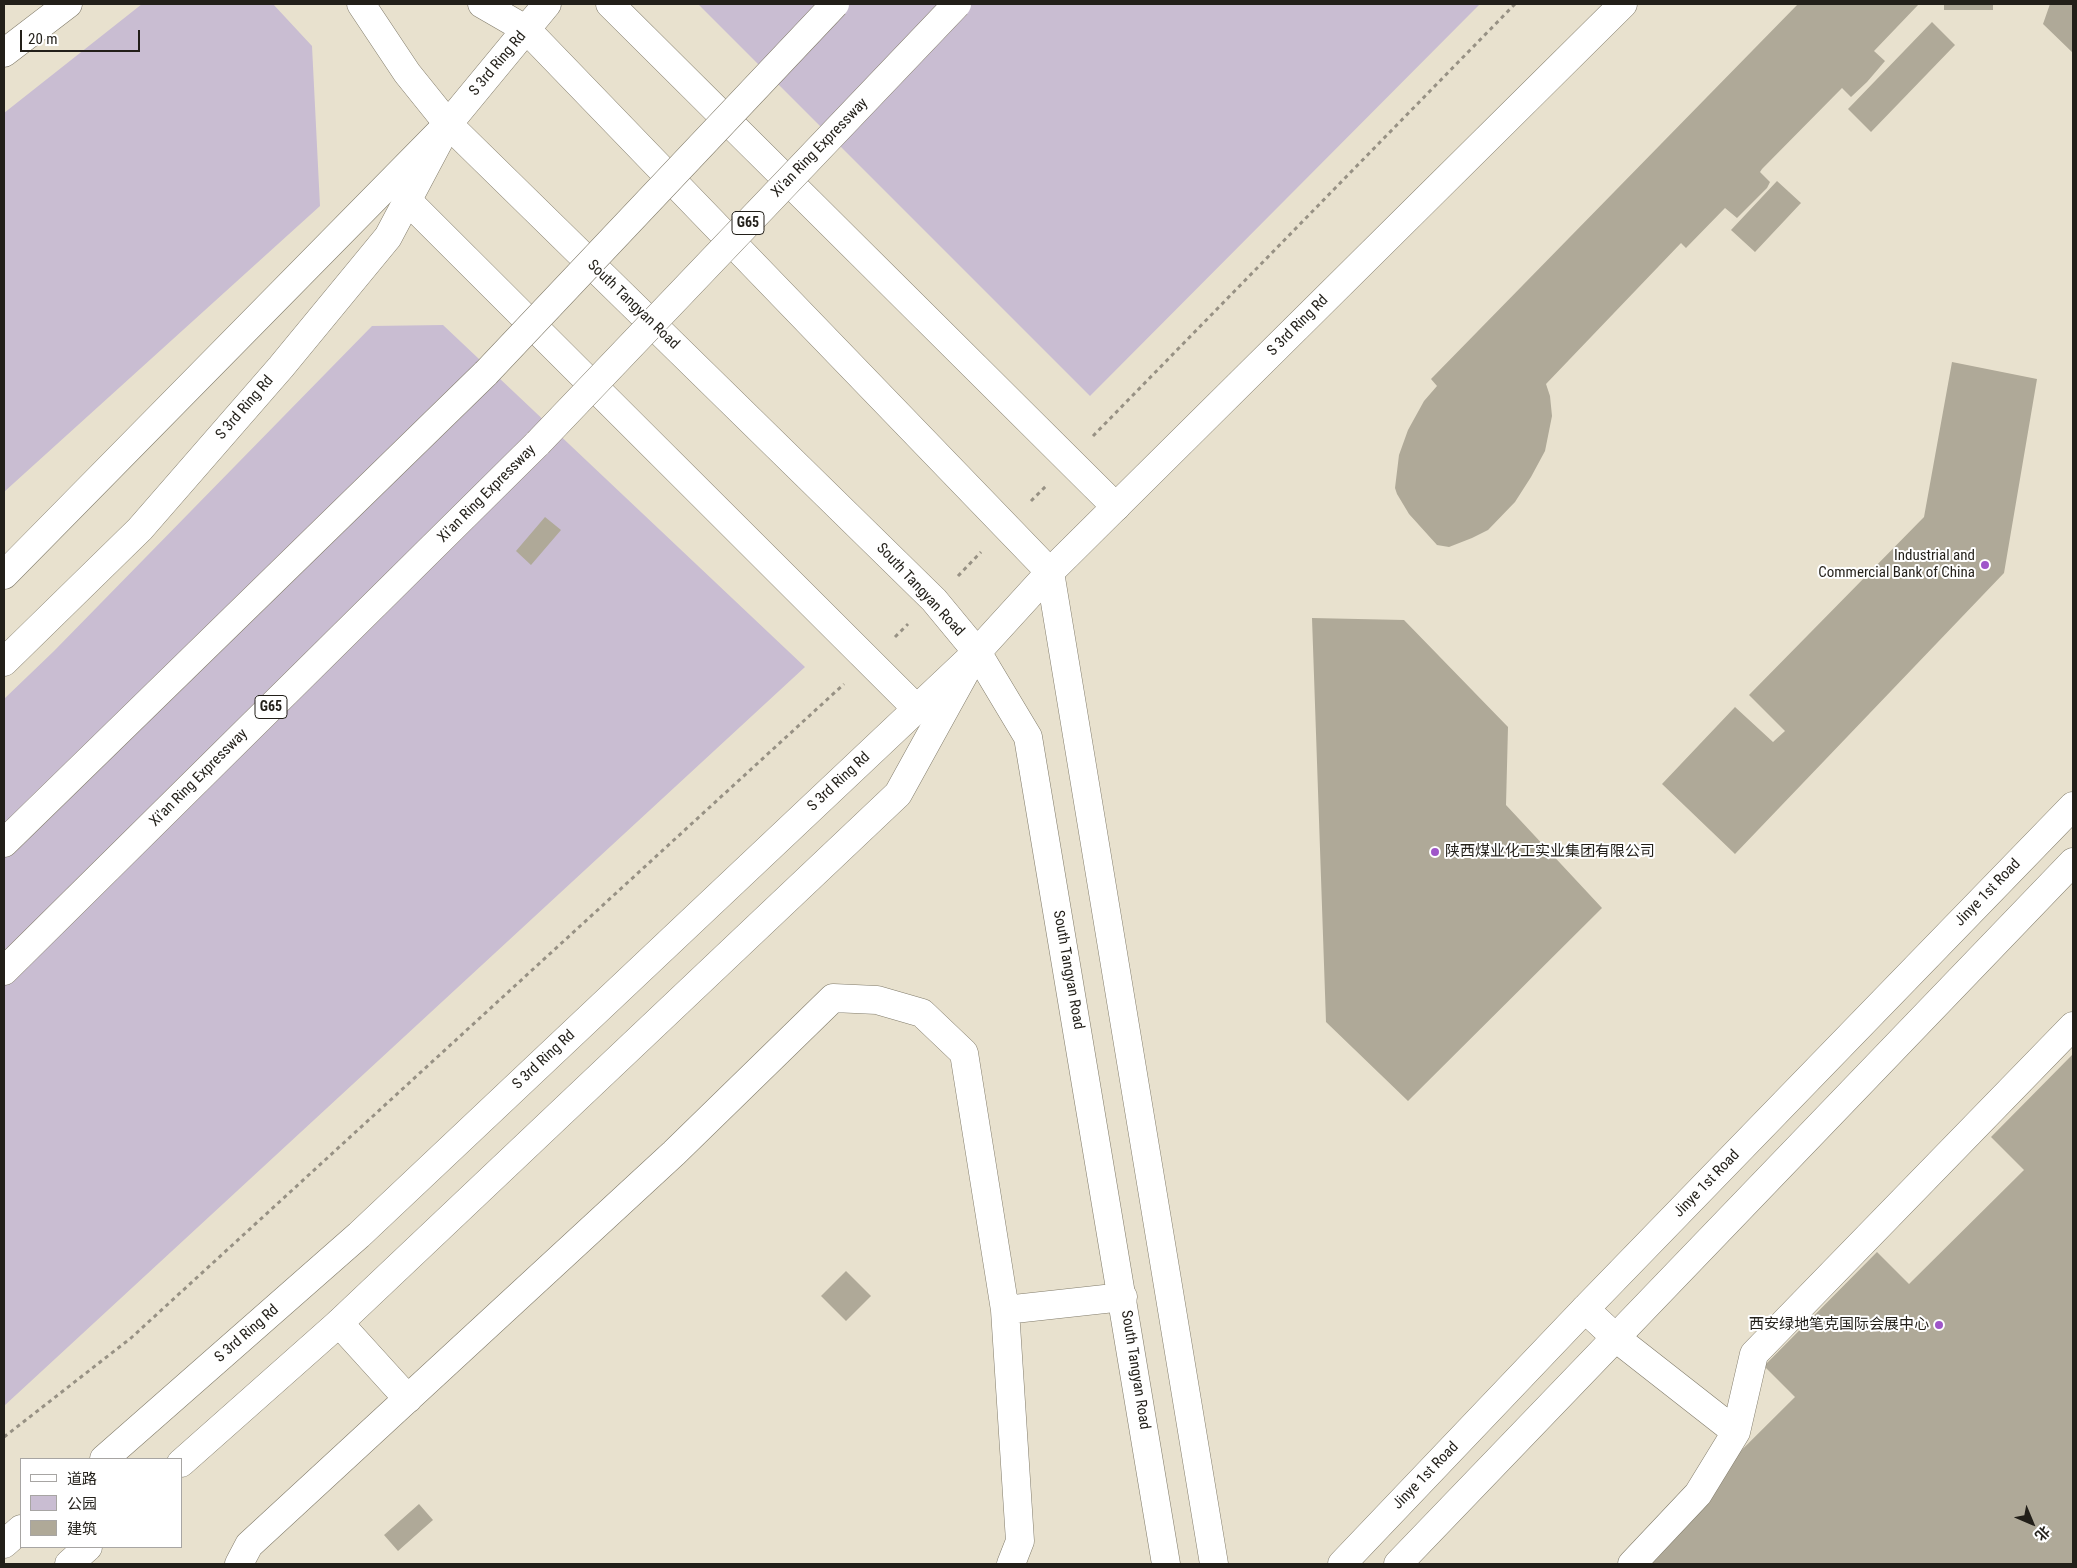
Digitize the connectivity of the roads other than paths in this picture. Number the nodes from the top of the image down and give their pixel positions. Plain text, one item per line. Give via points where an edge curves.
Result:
1 (68, 4) edge
2 (361, 4) edge
3 (482, 4) edge
4 (547, 4) edge
5 (610, 4) edge
6 (835, 4) edge
7 (957, 4) edge
8 (1623, 4) edge
9 (527, 30) junction
10 (4, 53) edge
11 (448, 124) junction
12 (408, 202) junction
13 (1116, 507) junction
14 (1050, 572) junction
15 (4, 575) edge
16 (977, 652) junction
17 (4, 662) edge
18 (917, 709) junction
19 (2073, 806) edge
20 (4, 843) edge
21 (2073, 862) edge
22 (4, 971) edge
23 (2073, 1026) edge
24 (1123, 1297) junction
25 (1585, 1309) junction
26 (1005, 1310) junction
27 (339, 1323) junction
28 (1616, 1338) junction
29 (408, 1399) junction
30 (1736, 1432) junction
31 (105, 1458) edge
32 (182, 1462) edge
33 (20, 1530) edge
34 (4, 1544) edge
35 (87, 1548) edge
36 (68, 1564) edge
37 (239, 1564) edge
38 (1011, 1564) edge
39 (1166, 1564) edge
40 (1214, 1564) edge
41 (1342, 1564) edge
42 (1398, 1564) edge
43 (1632, 1564) edge

1 - 10 main road
2 - 11 main road, South Tangyan Road via 407,73
3 - 9 main road
4 - 9 main road, S 3rd Ring Rd
5 - 13 main road
6 - 20 main road, bridge via 486,373
7 - 22 main road, Xi'an Ring Expressway / G65, bridge via 538,443
8 - 13 main road, S 3rd Ring Rd
9 - 11 main road, S 3rd Ring Rd
9 - 14 main road
11 - 12 main road, S 3rd Ring Rd
11 - 15 main road, S 3rd Ring Rd
11 - 16 main road, South Tangyan Road via 934,600
12 - 17 main road, S 3rd Ring Rd via 388,237 281,367 140,529
12 - 18 main road
13 - 14 main road, S 3rd Ring Rd
14 - 16 main road, S 3rd Ring Rd
14 - 40 main road
16 - 18 main road, S 3rd Ring Rd
16 - 24 main road, South Tangyan Road via 1028,737
16 - 27 main road, S 3rd Ring Rd via 898,794
18 - 31 main road, S 3rd Ring Rd via 359,1236
19 - 25 main road, Jinye 1st Road
21 - 28 main road
23 - 30 main road via 1754,1354
24 - 26 main road
24 - 39 main road, South Tangyan Road
25 - 28 main road
25 - 41 main road, Jinye 1st Road
26 - 29 main road via 964,1052 922,1013 877,1000 833,998 674,1153
26 - 38 main road via 1020,1541
27 - 29 main road
27 - 32 main road, S 3rd Ring Rd
28 - 30 main road
28 - 42 main road
29 - 37 main road via 249,1545
30 - 43 main road via 1698,1494
33 - 34 main road
35 - 36 main road

